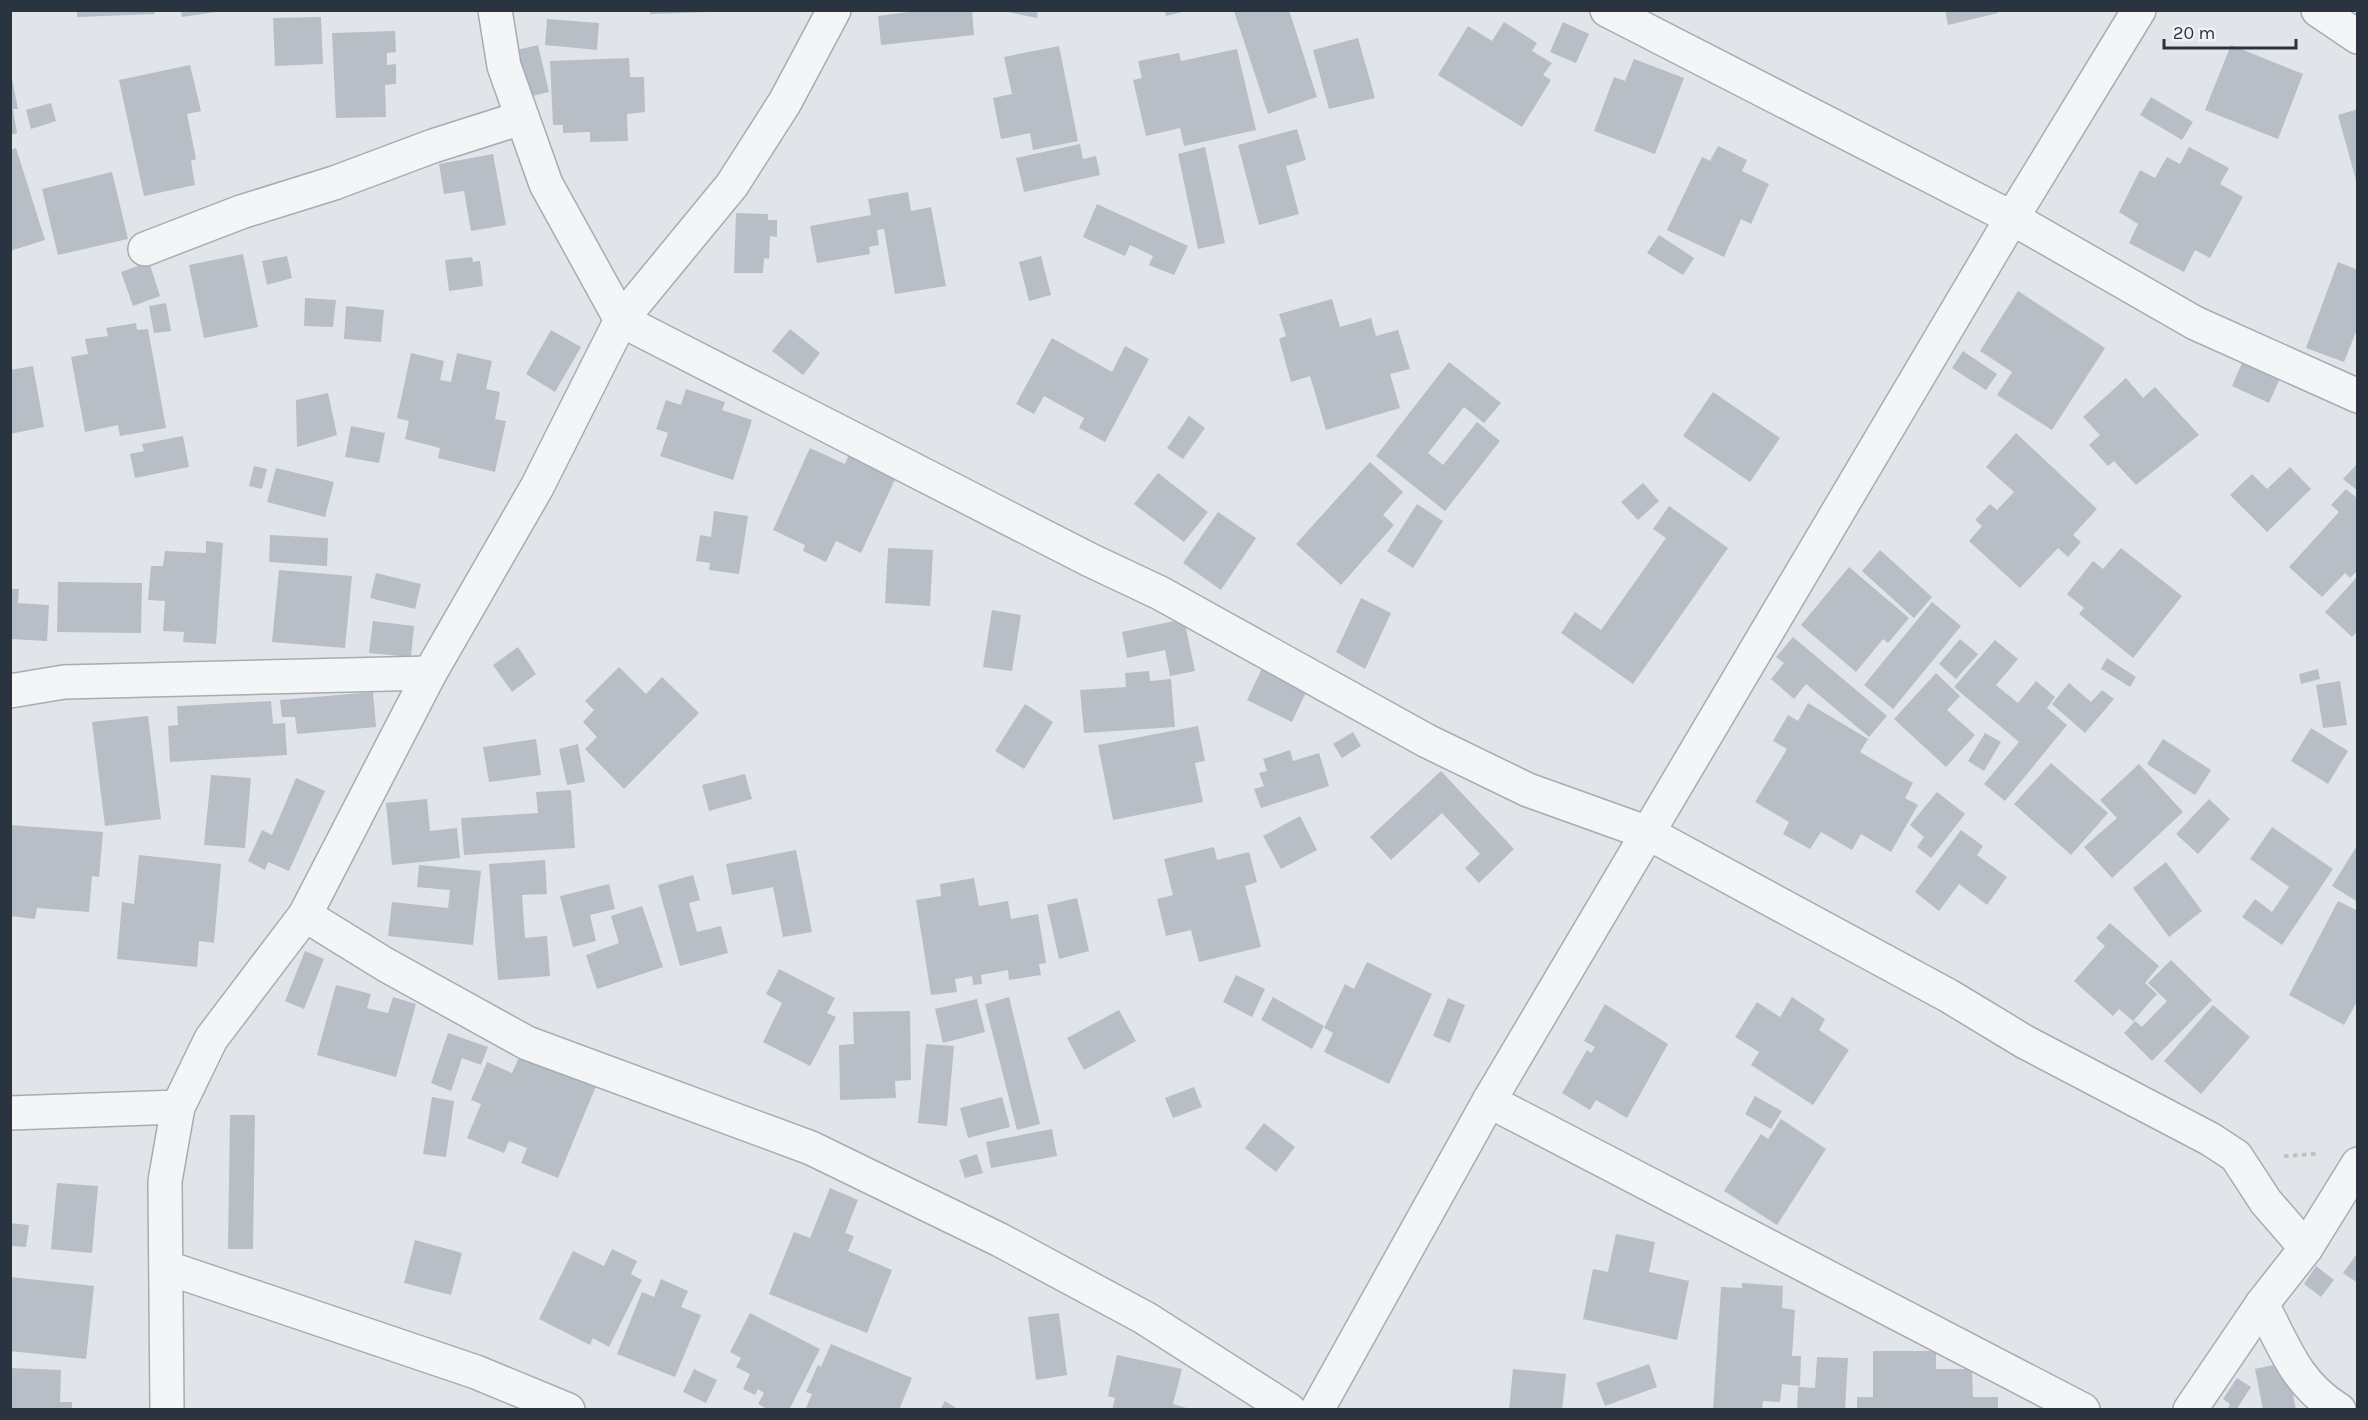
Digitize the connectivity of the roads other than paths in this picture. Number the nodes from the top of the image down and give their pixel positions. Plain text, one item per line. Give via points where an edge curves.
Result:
1 (495, 10) edge
2 (834, 10) edge
3 (1607, 10) edge
4 (2139, 10) edge
5 (2318, 10) edge
6 (2358, 38) edge
7 (520, 118) junction
8 (2012, 218) junction
9 (145, 249) dead end
10 (621, 320) junction
11 (2358, 396) edge
12 (430, 673) junction
13 (10, 691) edge
14 (1648, 833) junction
15 (305, 915) junction
16 (1489, 1101) junction
17 (178, 1107) junction
18 (10, 1113) edge
19 (2358, 1164) edge
20 (2306, 1248) junction
21 (168, 1268) junction
22 (2262, 1304) junction
23 (167, 1410) edge
24 (568, 1410) edge
25 (1289, 1410) edge
26 (1317, 1410) edge
27 (2083, 1410) edge
28 (2190, 1410) edge
29 (2338, 1410) edge

1 - 7 street via 504,66
2 - 10 street via 785,102 732,185
3 - 8 street
4 - 8 street
5 - 6 street
7 - 9 street
7 - 10 street via 546,184
8 - 11 street via 2195,323
8 - 14 street
10 - 12 street via 537,487
10 - 14 street via 1161,593 1427,741 1528,790
12 - 13 street via 64,682
12 - 15 street
14 - 16 street
14 - 20 street via 1949,996 2025,1042 2210,1139 2236,1156 2266,1202
15 - 17 street via 211,1039
15 - 25 street via 527,1043 811,1148 1000,1240 1145,1318
16 - 26 street
16 - 27 street
17 - 18 street
17 - 21 street via 165,1181
19 - 20 street
20 - 22 street
21 - 23 street
21 - 24 street via 476,1372
22 - 28 street
22 - 29 street via 2303,1381 2320,1399

